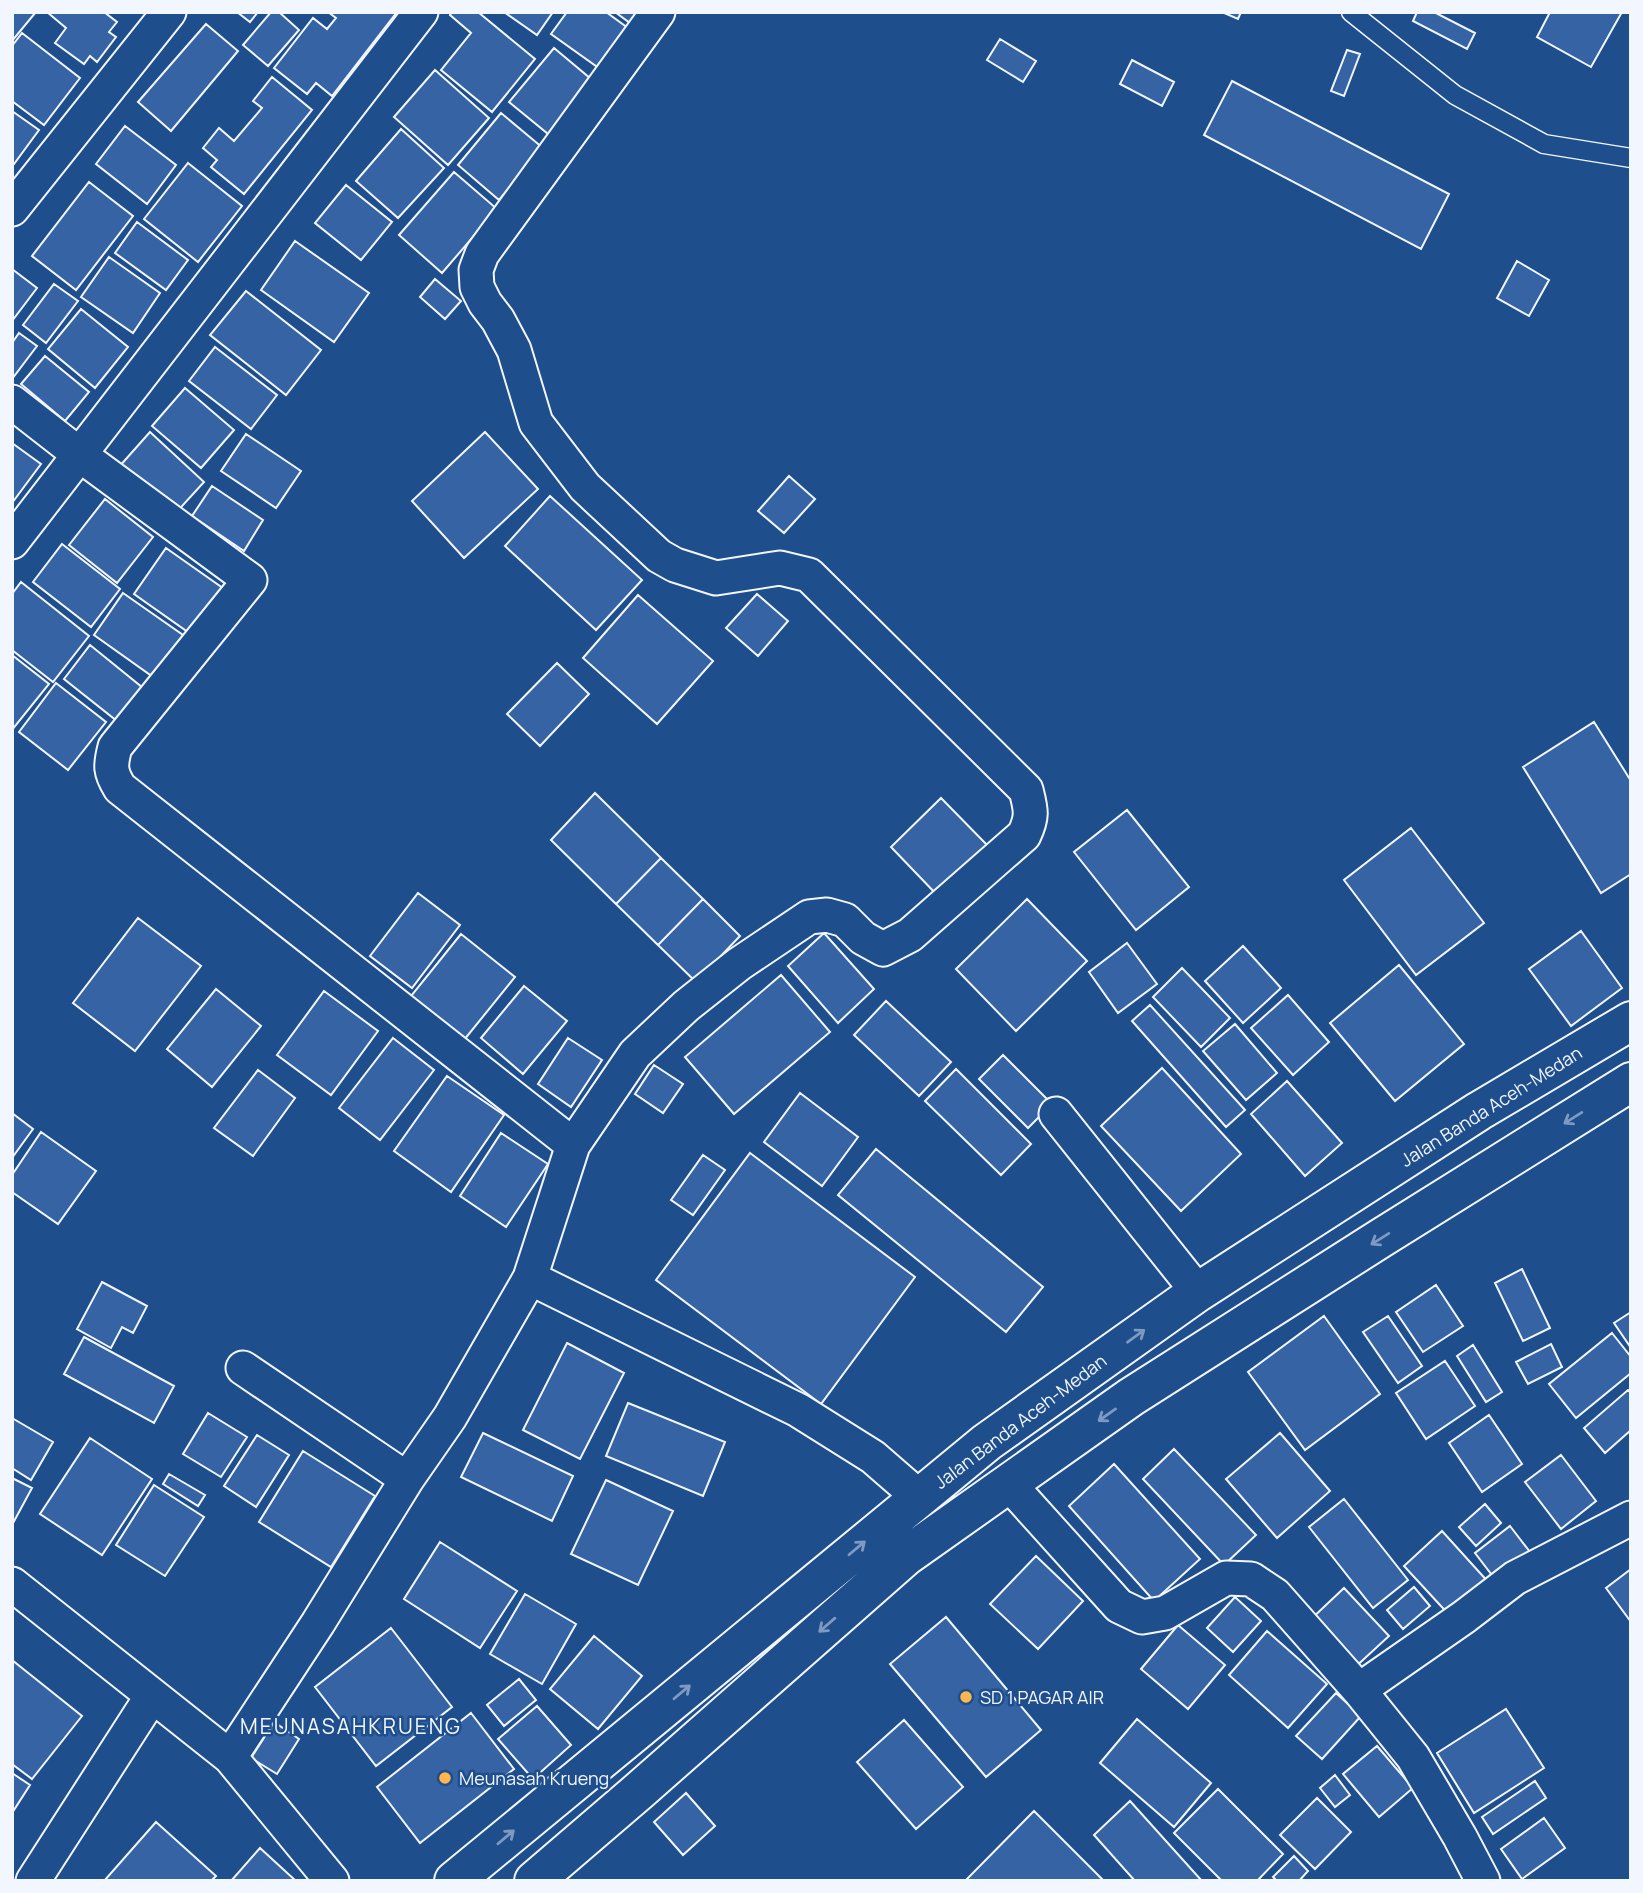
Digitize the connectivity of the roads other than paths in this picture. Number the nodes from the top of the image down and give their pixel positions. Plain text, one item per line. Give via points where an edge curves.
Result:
1 (169, 12) edge
2 (421, 12) edge
3 (658, 12) edge
4 (1351, 12) edge
5 (1631, 158) edge
6 (12, 209) edge
7 (12, 402) edge
8 (80, 454) junction
9 (12, 542) edge
10 (1631, 1021) edge
11 (1631, 1082) edge
12 (1056, 1114) dead end
13 (573, 1144) junction
14 (530, 1278) junction
15 (1198, 1292) junction
16 (243, 1368) dead end
17 (407, 1479) junction
18 (1009, 1484) junction
19 (919, 1497) junction
20 (1631, 1518) edge
21 (12, 1584) edge
22 (1359, 1690) junction
23 (152, 1696) junction
24 (230, 1757) junction
25 (33, 1881) edge
26 (332, 1881) edge
27 (454, 1881) edge
28 (534, 1881) edge
29 (1483, 1881) edge

1 - 6 street
2 - 8 street
3 - 13 street via 482,254 475,270 477,287 514,350 536,423 585,486 659,556 675,565 716,578 779,568 809,575 1026,790 1031,820 1024,835 910,935 883,949 845,920 827,915 809,917 740,964 635,1054
4 - 5 lane via 1455,95 1544,144
7 - 8 street
8 - 9 street
8 - 13 street via 250,580 115,747 112,775 120,788
10 - 15 highway, Jalan Banda Aceh-Medan via 1479,1111
11 -> 18 highway via 1131,1397
12 - 15 street
13 - 14 street
14 - 17 street via 450,1417
14 - 19 street via 798,1410 873,1457
19 -> 15 highway, Jalan Banda Aceh-Medan via 987,1442
16 - 17 street
17 - 24 street
18 - 22 street via 1118,1606 1142,1617 1165,1613 1226,1578 1251,1579 1275,1595
18 -> 28 highway via 906,1556
27 -> 19 highway, Jalan Banda Aceh-Medan
20 - 22 street via 1514,1578
21 - 23 street
22 - 29 street via 1413,1757
23 - 24 street
23 - 25 street
24 - 26 street

